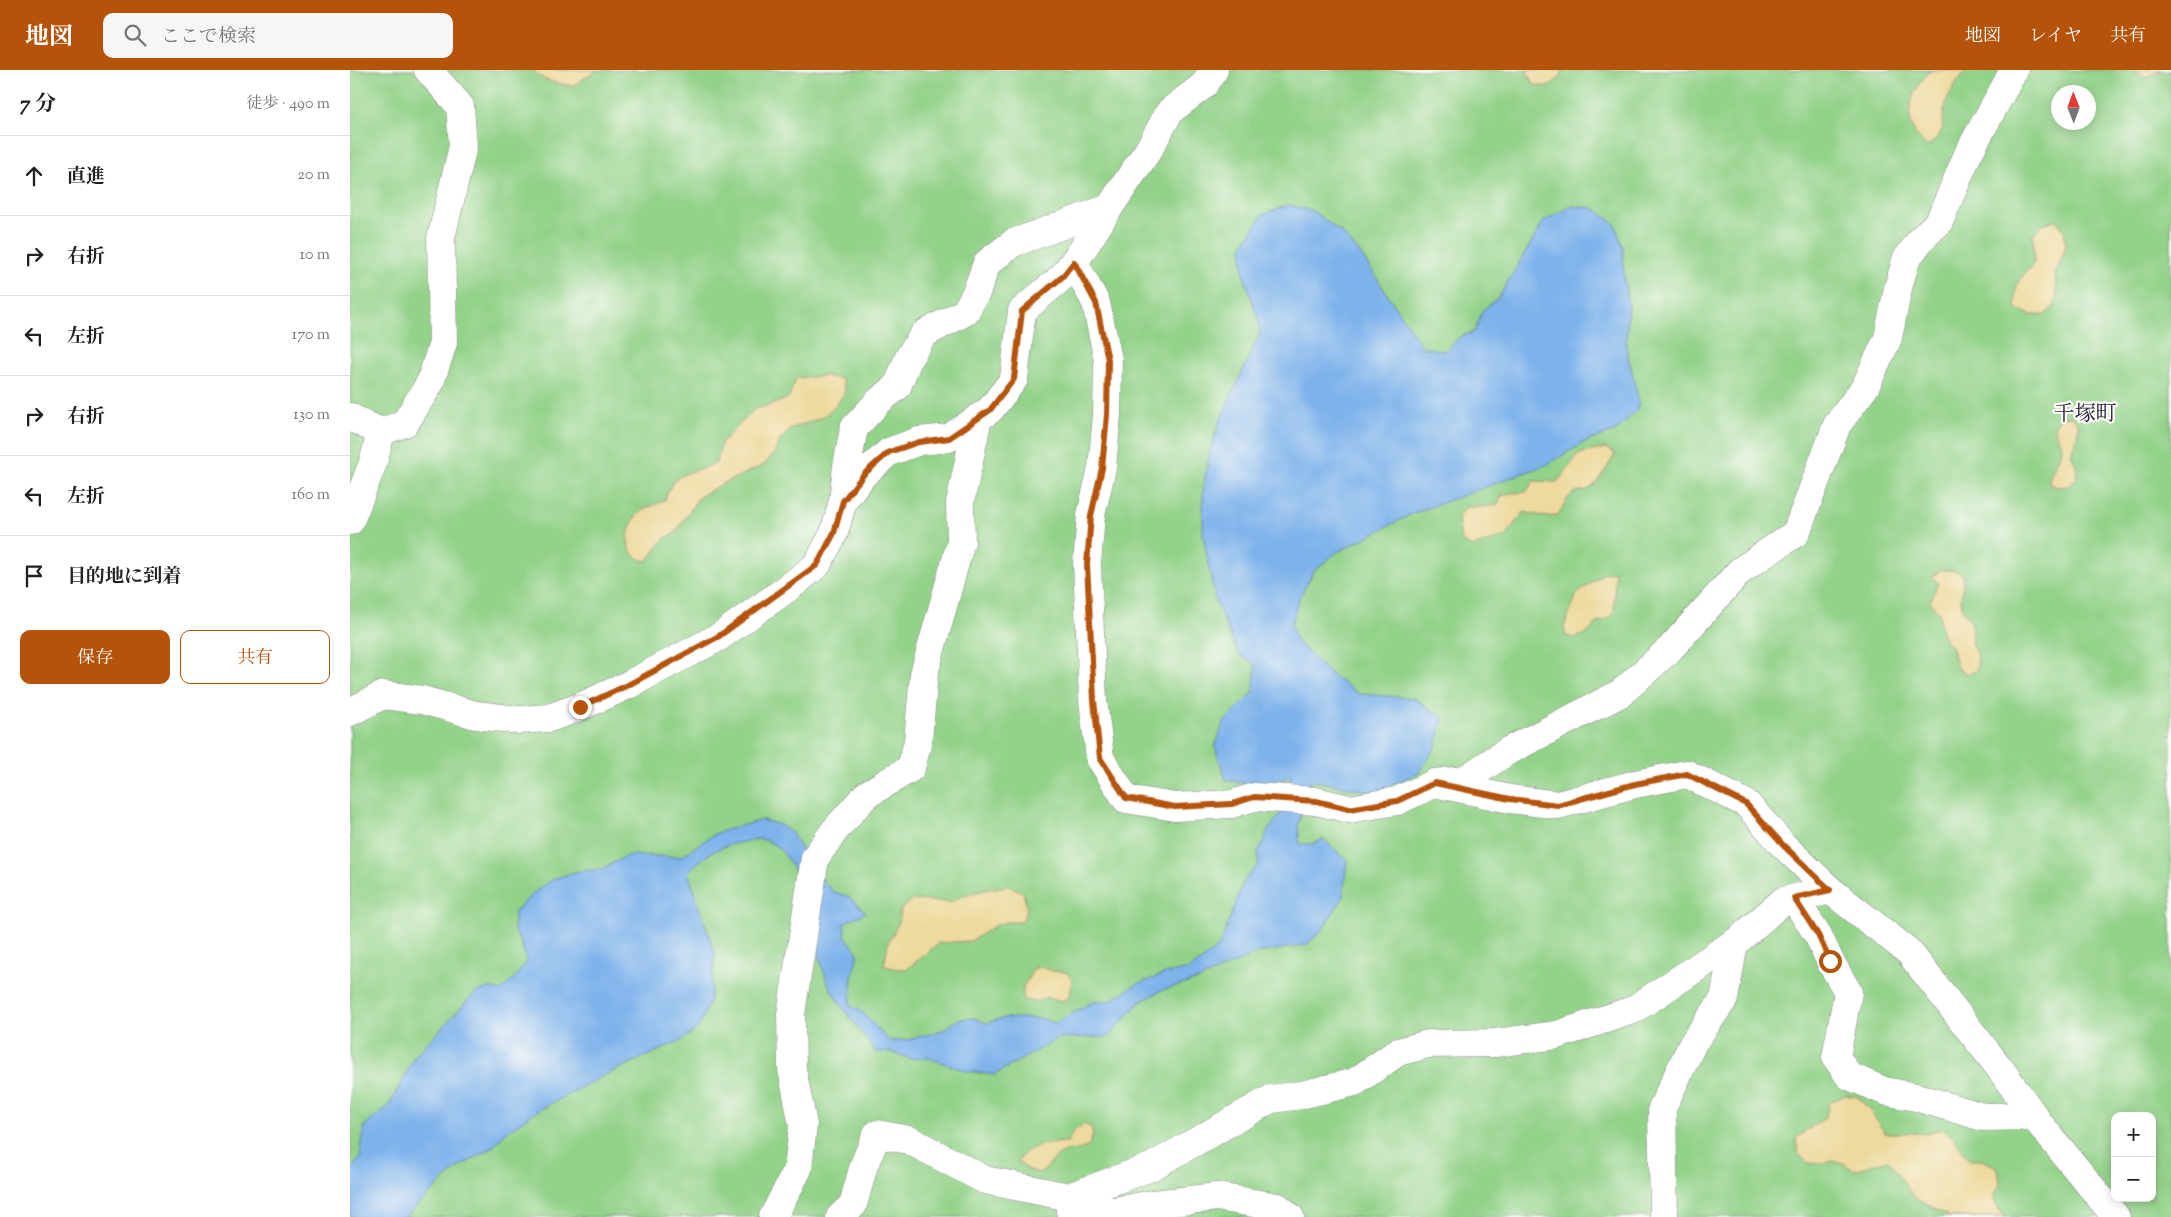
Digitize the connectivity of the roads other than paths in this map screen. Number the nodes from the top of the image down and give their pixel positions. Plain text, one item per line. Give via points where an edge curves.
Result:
1 (428, 70) edge
2 (1214, 70) edge
3 (2014, 70) edge
4 (1109, 208) junction
5 (1074, 262) junction
6 (350, 416) edge
7 (978, 418) junction
8 (381, 432) junction
9 (843, 501) junction
10 (350, 521) edge
11 (350, 712) edge
12 (1435, 783) junction
13 (1830, 890) junction
14 (1794, 898) junction
15 (1734, 944) junction
16 (2034, 1116) junction
17 (1069, 1197) junction
18 (773, 1217) edge
19 (840, 1217) edge
20 (1290, 1217) edge
21 (1664, 1217) edge
22 (2116, 1217) edge

1 - 8 lane via 460,106 463,146 441,238 443,343 430,383 405,423
2 - 4 lane via 1204,85 1170,112
3 - 12 lane via 1968,154 1939,222 1906,260 1888,338 1865,387 1837,425 1796,533 1740,571 1669,650 1621,693 1508,751 1464,780
4 - 5 lane
4 - 9 lane via 1013,243 987,263 965,312 924,334 909,357 896,387 854,428
5 - 7 lane via 1062,277 1022,311 1014,379 990,410
5 - 12 lane via 1096,303 1108,360 1102,468 1091,516 1087,564 1100,758 1126,798 1175,807 1232,804 1254,797 1316,801 1349,809 1397,801
6 - 8 lane
7 - 9 lane via 949,438 919,442 889,452 864,474
7 - 18 lane via 960,503 961,542 924,674 918,741 911,768 866,795 815,858 791,1014 792,1069 804,1125 798,1169
8 - 10 lane via 373,463
9 - 11 lane via 834,533 817,565 719,636 580,707 548,718 519,720 476,715 422,700 383,696
12 - 13 lane via 1510,799 1558,805 1687,774 1746,804
13 - 14 lane
13 - 16 lane via 1910,952
14 - 15 lane via 1782,901
14 - 16 lane via 1848,992 1836,1057 1849,1076 1884,1091 1983,1116
15 - 17 lane via 1633,1010 1557,1035 1495,1043 1428,1044 1398,1052 1355,1082 1271,1099 1151,1167
15 - 21 lane via 1724,999 1693,1043 1662,1108
16 - 22 lane
17 - 19 lane via 985,1180 909,1140 877,1134 852,1206
17 - 20 lane via 1070,1211 1114,1211 1217,1197 1278,1207

